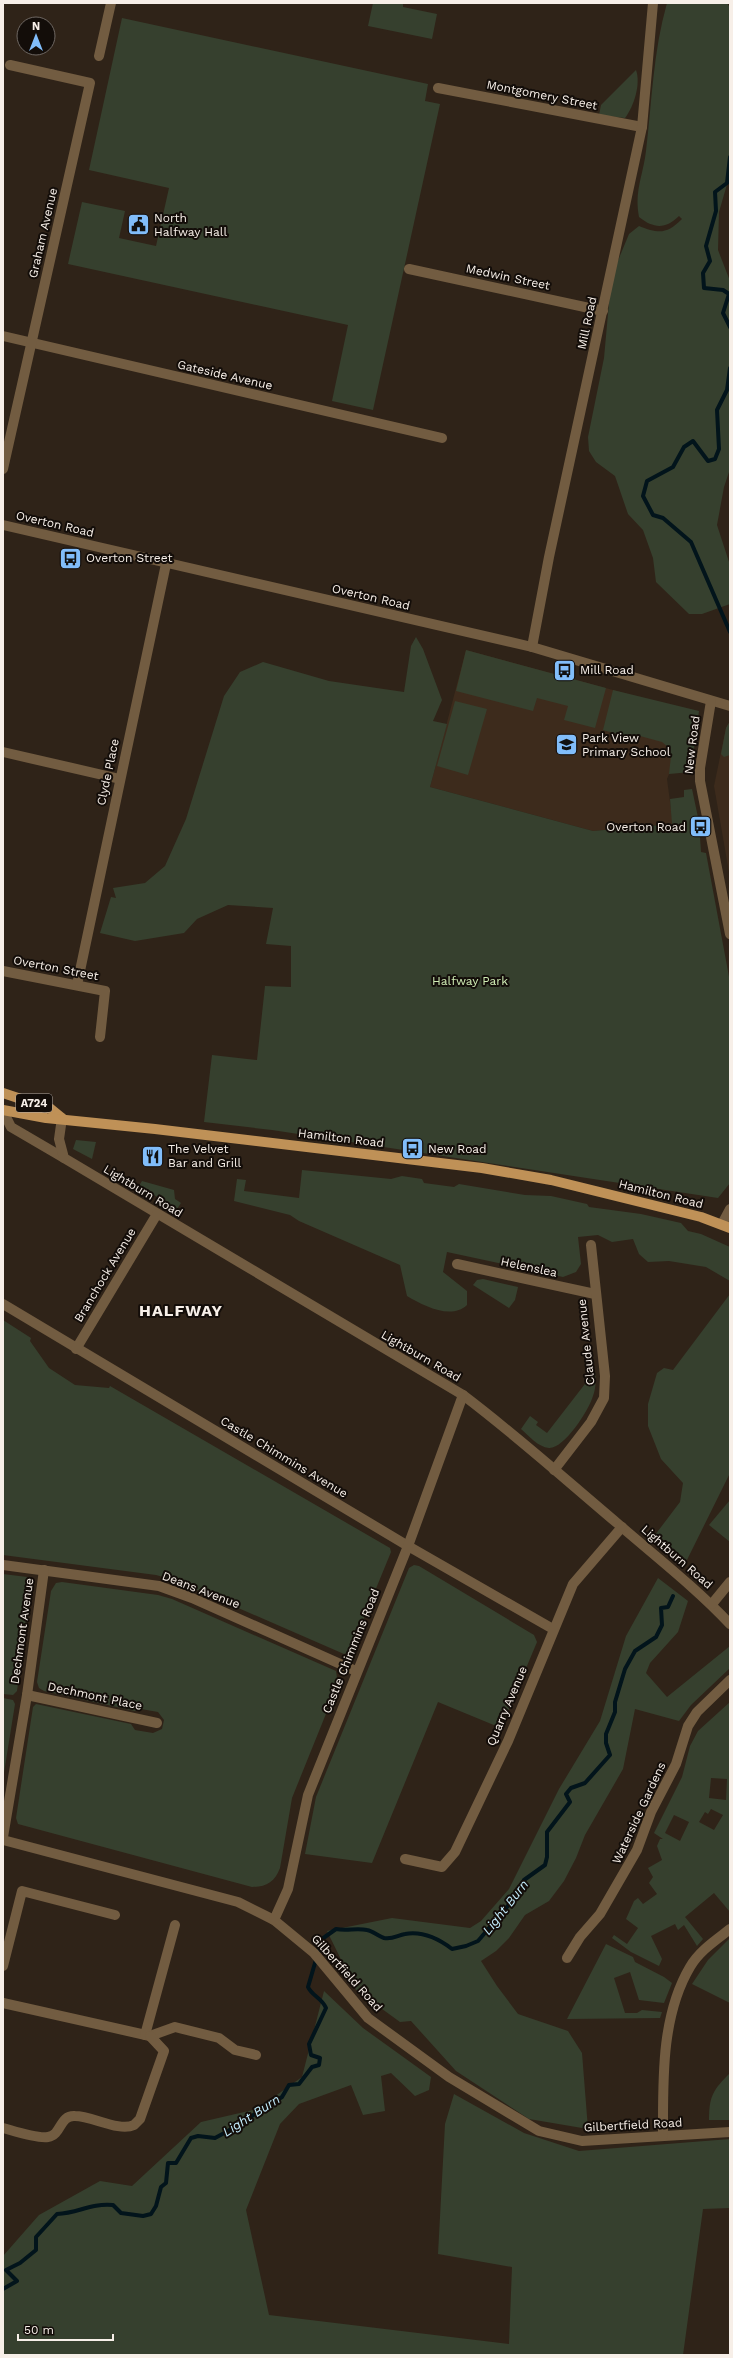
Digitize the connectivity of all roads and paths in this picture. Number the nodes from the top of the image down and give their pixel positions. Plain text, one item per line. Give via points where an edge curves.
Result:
1 (111, 3) edge
2 (653, 3) edge
3 (99, 56) dead end
4 (10, 65) dead end
5 (438, 88) dead end
6 (642, 127) junction
7 (408, 269) dead end
8 (603, 312) junction
9 (3, 336) edge
10 (32, 343) junction
11 (442, 438) dead end
12 (3, 469) edge
13 (3, 525) edge
14 (166, 564) junction
15 (532, 647) junction
16 (711, 701) junction
17 (730, 706) edge
18 (3, 752) edge
19 (120, 779) junction
20 (730, 934) edge
21 (3, 970) edge
22 (77, 985) junction
23 (100, 1037) dead end
24 (3, 1093) edge
25 (3, 1111) edge
26 (62, 1118) junction
27 (64, 1158) junction
28 (730, 1209) edge
29 (157, 1214) junction
30 (726, 1226) edge
31 (591, 1245) dead end
32 (457, 1264) dead end
33 (595, 1294) junction
34 (3, 1304) edge
35 (76, 1349) junction
36 (463, 1396) junction
37 (554, 1470) junction
38 (622, 1528) junction
39 (408, 1546) junction
40 (3, 1565) edge
41 (44, 1570) junction
42 (730, 1582) edge
43 (712, 1604) junction
44 (730, 1624) edge
45 (553, 1629) junction
46 (356, 1671) junction
47 (730, 1680) edge
48 (27, 1695) junction
49 (157, 1723) dead end
50 (3, 1838) edge
51 (405, 1859) dead end
52 (115, 1915) dead end
53 (274, 1920) junction
54 (175, 1925) dead end
55 (730, 1929) edge
56 (567, 1958) dead end
57 (3, 1966) edge
58 (3, 2003) edge
59 (148, 2035) junction
60 (256, 2056) dead end
61 (3, 2128) edge
62 (730, 2132) edge
63 (663, 2136) junction

1 - 3 street
2 - 6 street, Mill Road
4 - 10 street, Graham Avenue via 90,83
5 - 6 street, Montgomery Street
6 - 8 street, Mill Road
7 - 8 street, Medwin Street
8 - 15 street, Mill Road via 549,557
9 - 10 street, Gateside Avenue
10 - 11 street, Gateside Avenue
10 - 12 street, Graham Avenue
13 - 14 street, Overton Road
14 - 15 street, Overton Road
14 - 19 street, Clyde Place
15 - 16 street, Overton Road
16 - 17 street, Overton Road
16 - 20 street, New Road via 700,781
18 - 19 street
19 - 22 street, Clyde Place
21 - 22 street, Overton Street
22 - 23 street, Overton Street via 105,991
24 - 26 main road, Hamilton Road / A724 via 51,1109
25 - 26 main road, Hamilton Road / A724
25 - 27 street, Lightburn Road via 11,1127
26 - 27 street via 59,1139
26 - 30 main road, Hamilton Road / A724 via 482,1168 551,1180 701,1217
27 - 29 street, Lightburn Road
28 - 30 street
29 - 35 street, Branchock Avenue
29 - 36 street, Lightburn Road
31 - 33 street, Claude Avenue
32 - 33 street, Helenslea
33 - 37 street, Claude Avenue via 605,1376 604,1398 591,1422
34 - 35 street, Castle Chimmins Avenue
35 - 39 street, Castle Chimmins Avenue
36 - 37 street, Lightburn Road
36 - 39 street, Castle Chimmins Road
37 - 38 street, Lightburn Road
38 - 43 street, Lightburn Road
38 - 45 street, Quarry Avenue via 573,1584
39 - 45 street, Castle Chimmins Avenue
39 - 46 street, Castle Chimmins Road
40 - 41 street, Deans Avenue
41 - 46 street, Deans Avenue via 159,1586 192,1598
41 - 48 street, Dechmont Avenue
42 - 43 street
43 - 44 street, Lightburn Road
45 - 51 street, Quarry Avenue via 508,1741 455,1852 442,1867
46 - 53 street, Castle Chimmins Road via 308,1795 288,1889
47 - 56 street, Waterside Gardens via 697,1712 688,1726 676,1764 651,1812 637,1850 600,1914 580,1937
48 - 49 street, Dechmont Place
48 - 50 street, Dechmont Avenue
50 - 53 street, Gilbertfield Road via 238,1902
52 - 57 street via 22,1891
53 - 63 street, Gilbertfield Road via 314,1952 368,2018 449,2077 539,2131 582,2141
54 - 59 street
55 - 63 street via 708,1947 691,1966 676,1995 669,2021 666,2048
58 - 59 street
59 - 60 street via 175,2027 219,2038 235,2050
59 - 61 street via 164,2051 140,2118 134,2126 123,2127 73,2116 65,2119 57,2133 48,2137
62 - 63 street, Gilbertfield Road

